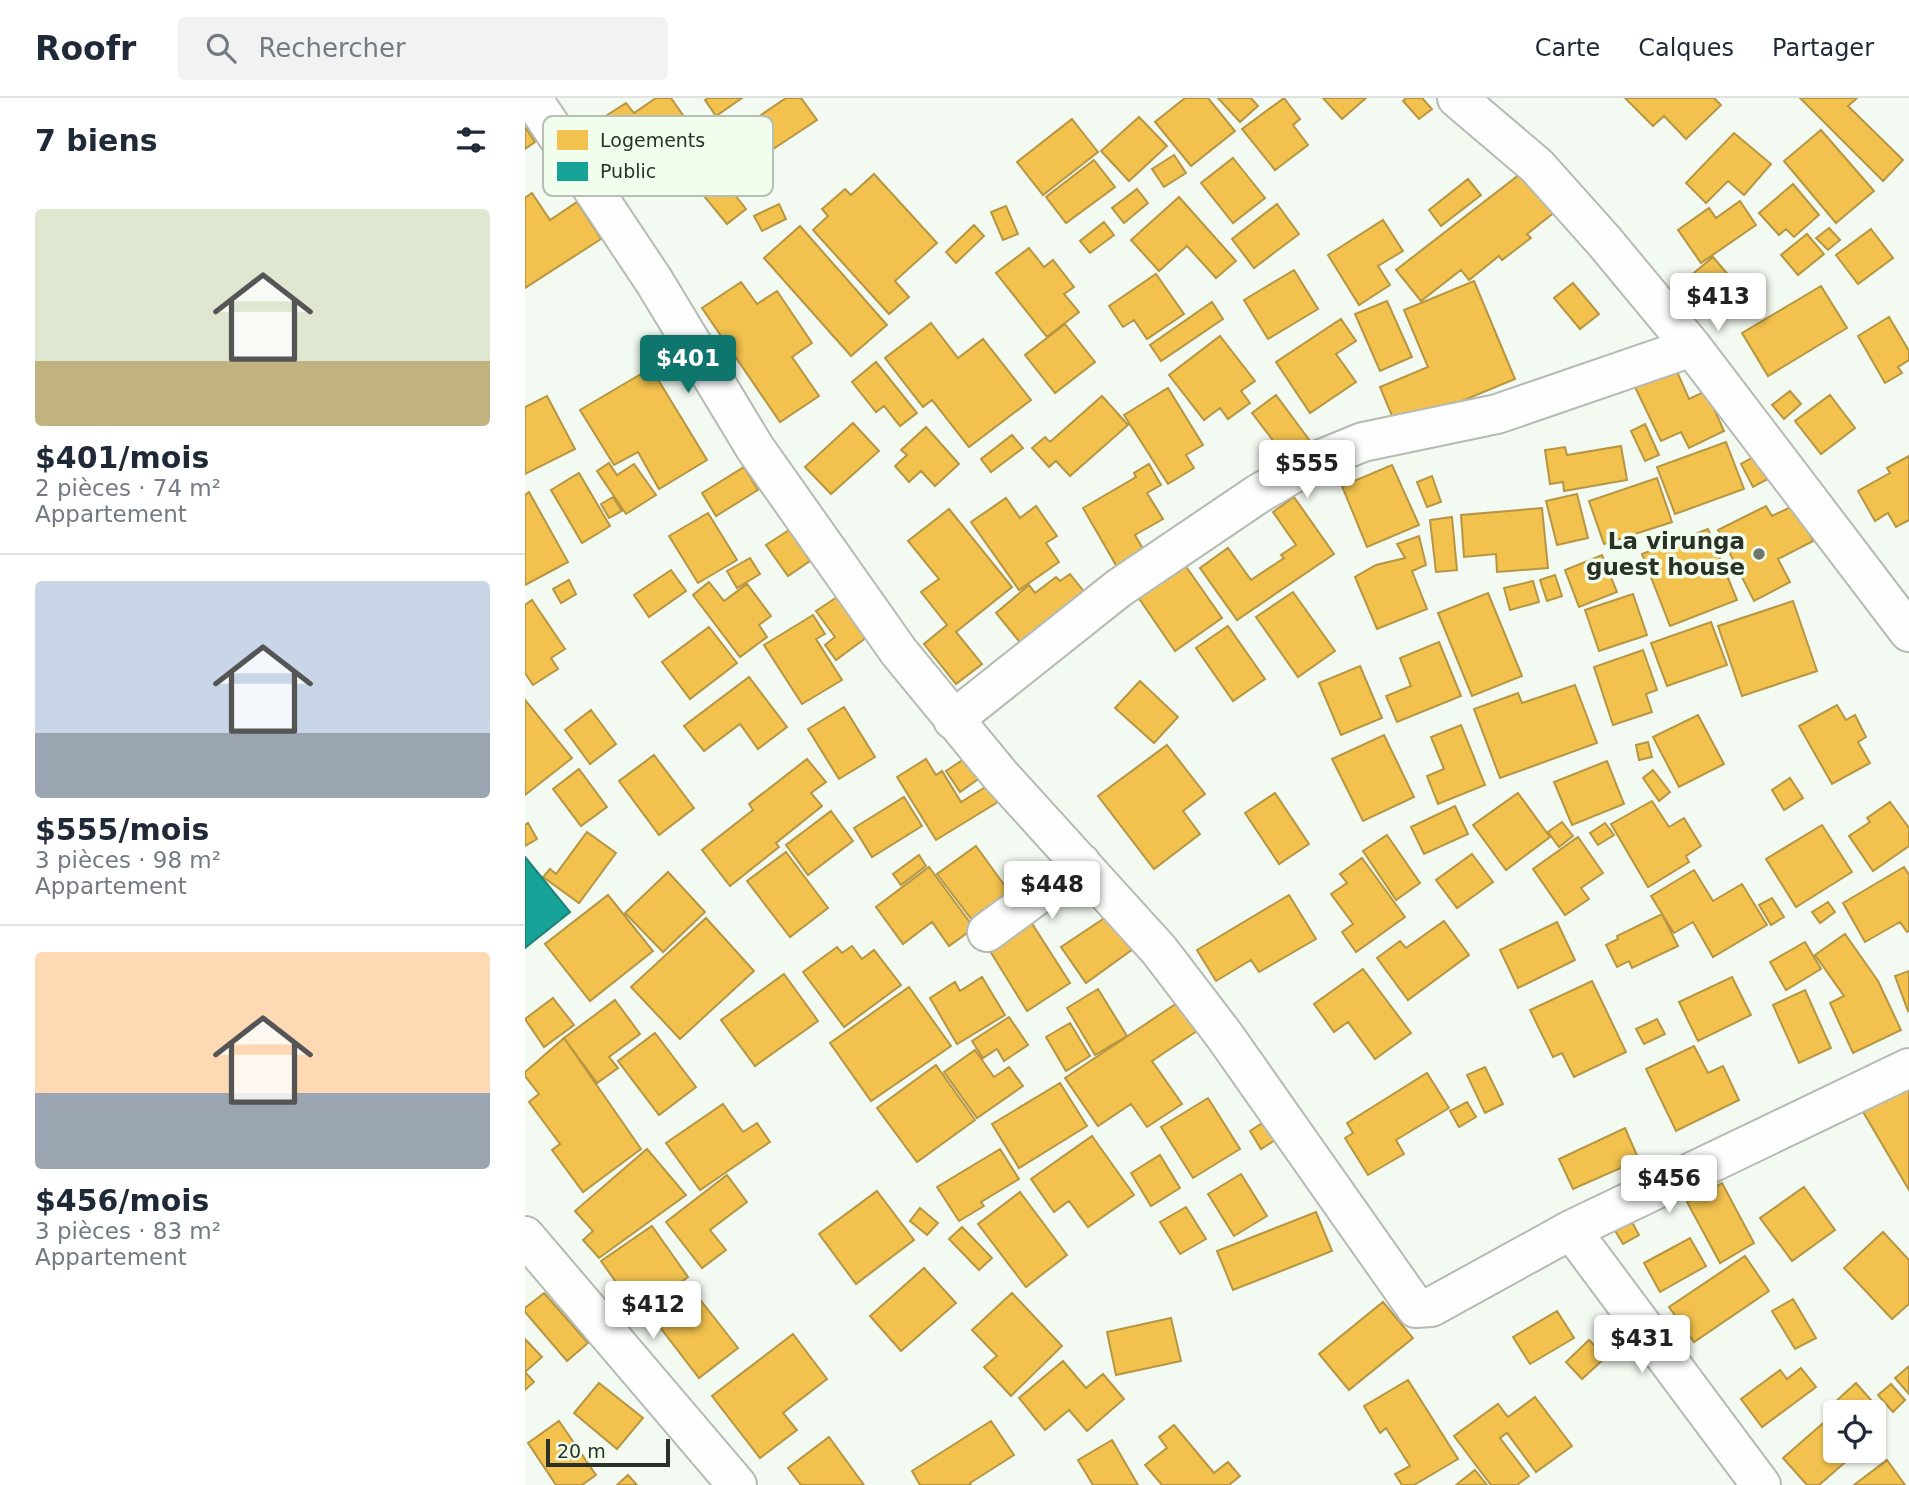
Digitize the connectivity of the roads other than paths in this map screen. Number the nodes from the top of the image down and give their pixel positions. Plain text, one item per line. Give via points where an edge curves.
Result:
1 (532, 98) edge
2 (1457, 98) edge
3 (544, 116) edge
4 (597, 196) edge
5 (1692, 348) junction
6 (1909, 632) edge
7 (953, 720) junction
8 (1081, 863) junction
9 (987, 932) dead end
10 (1909, 1068) edge
11 (1571, 1230) junction
12 (525, 1236) edge
13 (737, 1485) edge
14 (1761, 1485) edge

1 - 3 street
2 - 5 street via 1537,166
4 - 7 street via 755,448 899,652
5 - 6 street
5 - 7 street via 1497,414 1363,442 1309,464 1119,588
7 - 8 street
8 - 9 street
8 - 11 street via 1159,950 1224,1035 1416,1308 1431,1307
10 - 11 street
11 - 14 street
12 - 13 street

